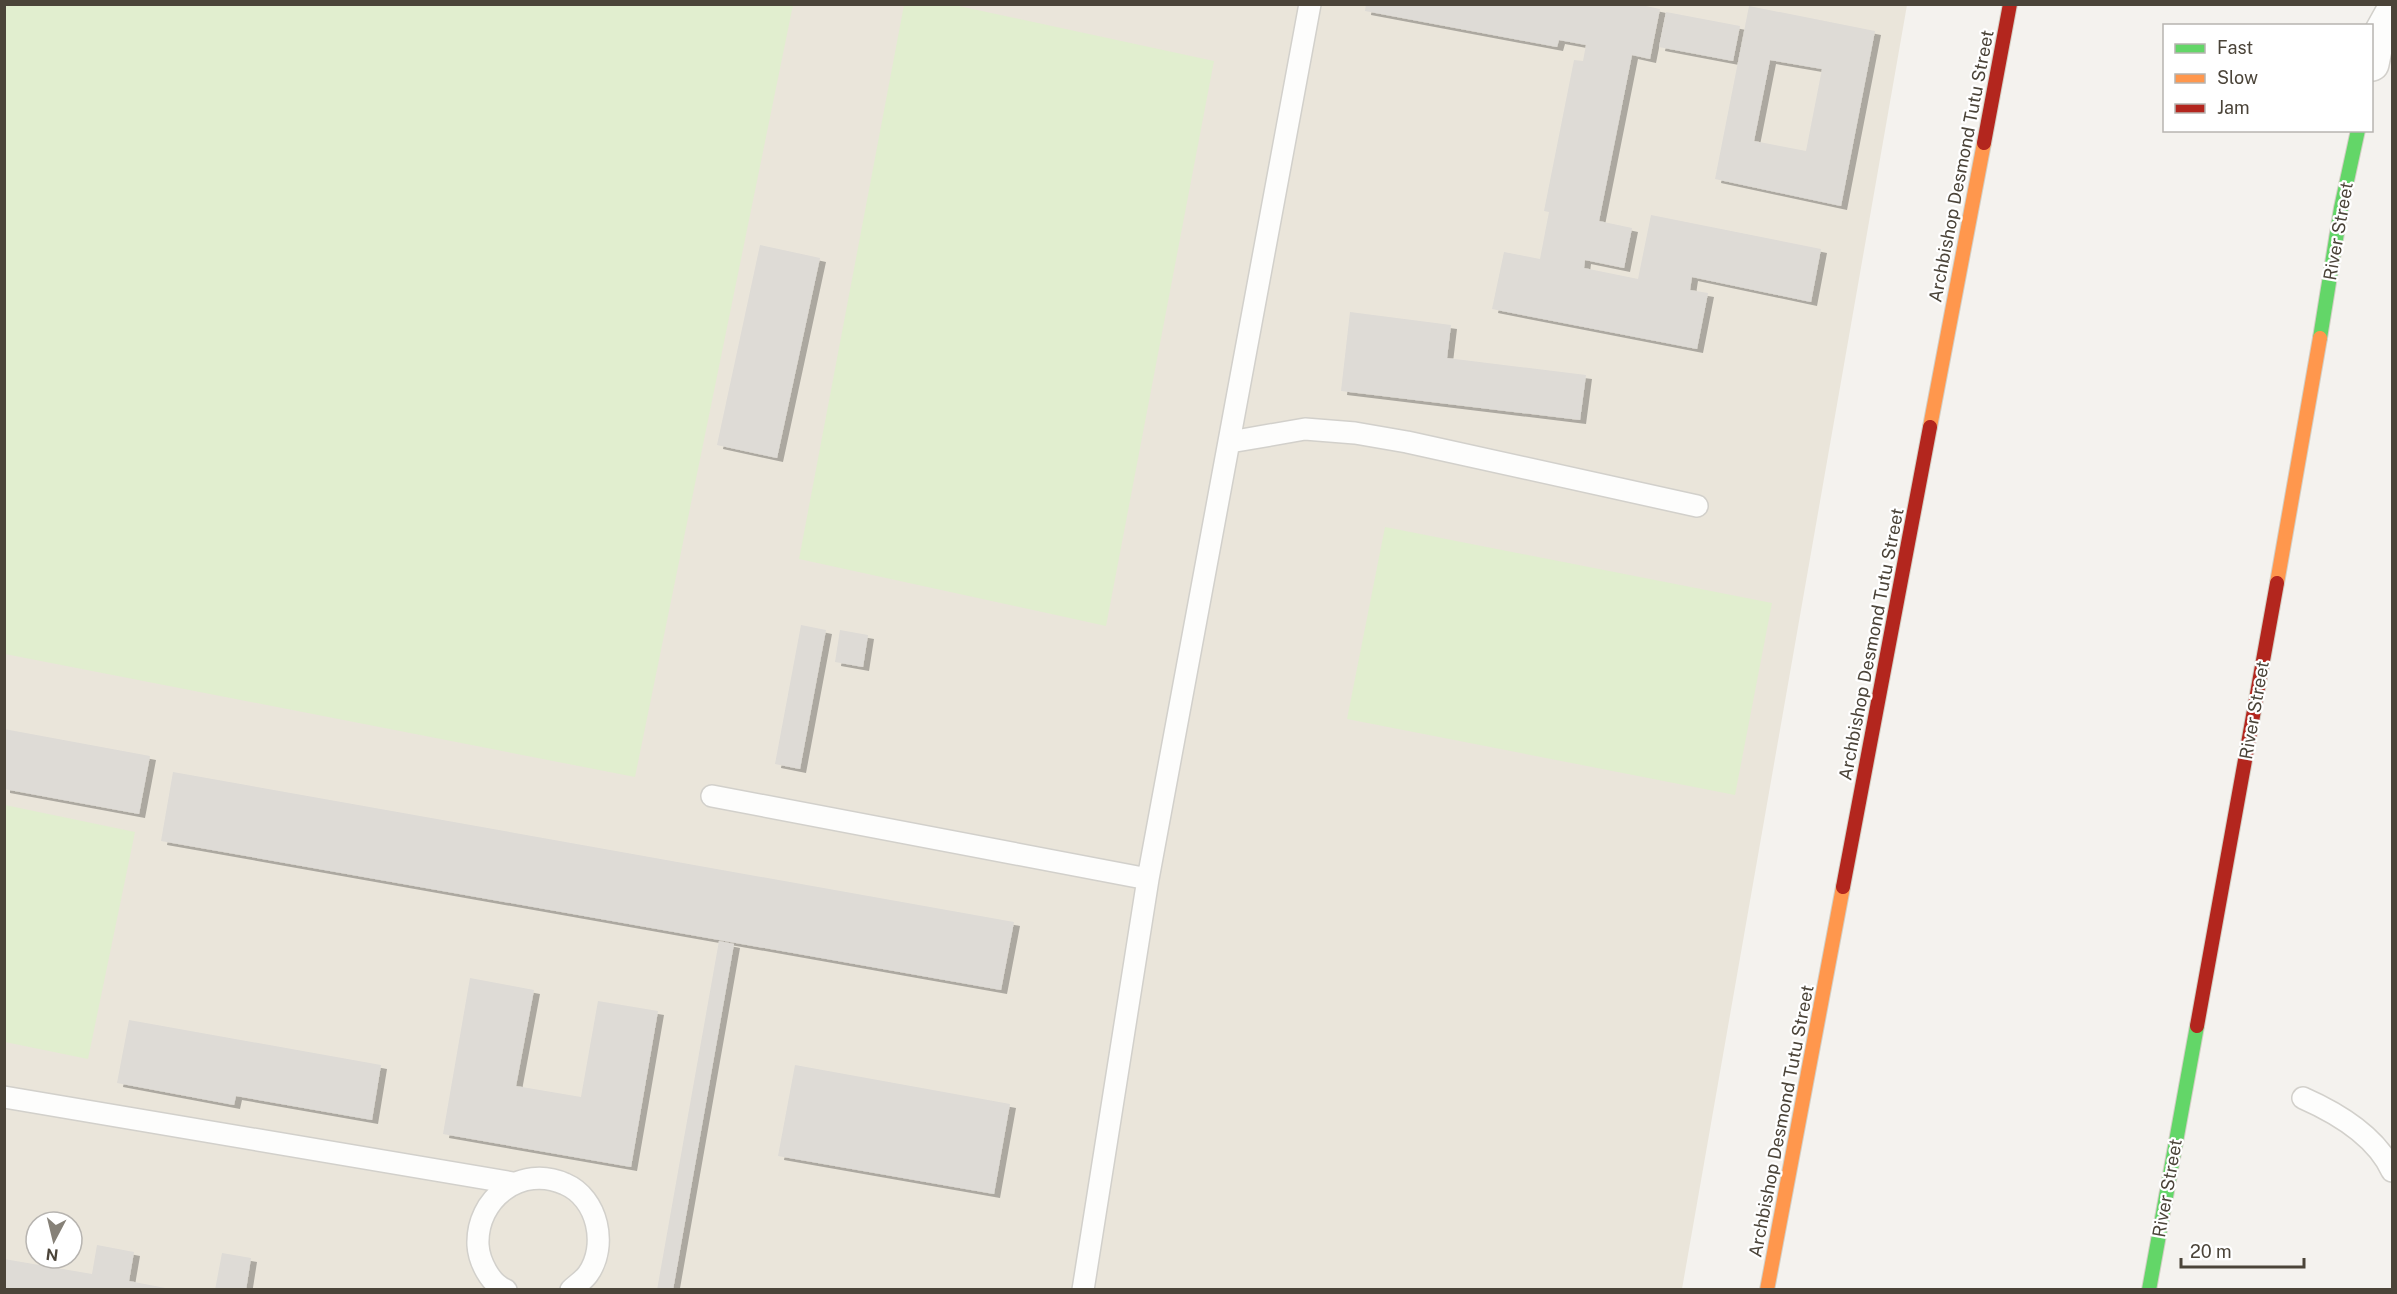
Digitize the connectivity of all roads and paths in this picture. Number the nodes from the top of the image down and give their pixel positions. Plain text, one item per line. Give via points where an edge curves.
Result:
1 (1310, 4) edge
2 (2010, 4) edge
3 (2392, 13) edge
4 (2373, 59) edge
5 (2358, 132) edge
6 (1230, 442) junction
7 (1697, 506) dead end
8 (712, 796) dead end
9 (1148, 879) junction
10 (4, 1097) edge
11 (2303, 1098) dead end
12 (2392, 1171) edge
13 (513, 1183) junction
14 (506, 1290) edge
15 (571, 1290) edge
16 (1083, 1290) edge
17 (1767, 1290) edge
18 (2149, 1290) edge

1 - 6 lane
2 - 17 street, Archbishop Desmond Tutu Street
3 - 4 street via 2377,40
5 - 18 street, River Street
6 - 7 lane via 1305,429 1354,433
6 - 9 lane
8 - 9 lane
9 - 16 lane
10 - 13 lane
11 - 12 lane via 2337,1113 2386,1157
13 - 14 lane via 496,1194 483,1212 477,1231 478,1253 487,1272
13 - 15 lane via 540,1178 566,1184 586,1201 598,1224 598,1250 588,1275

